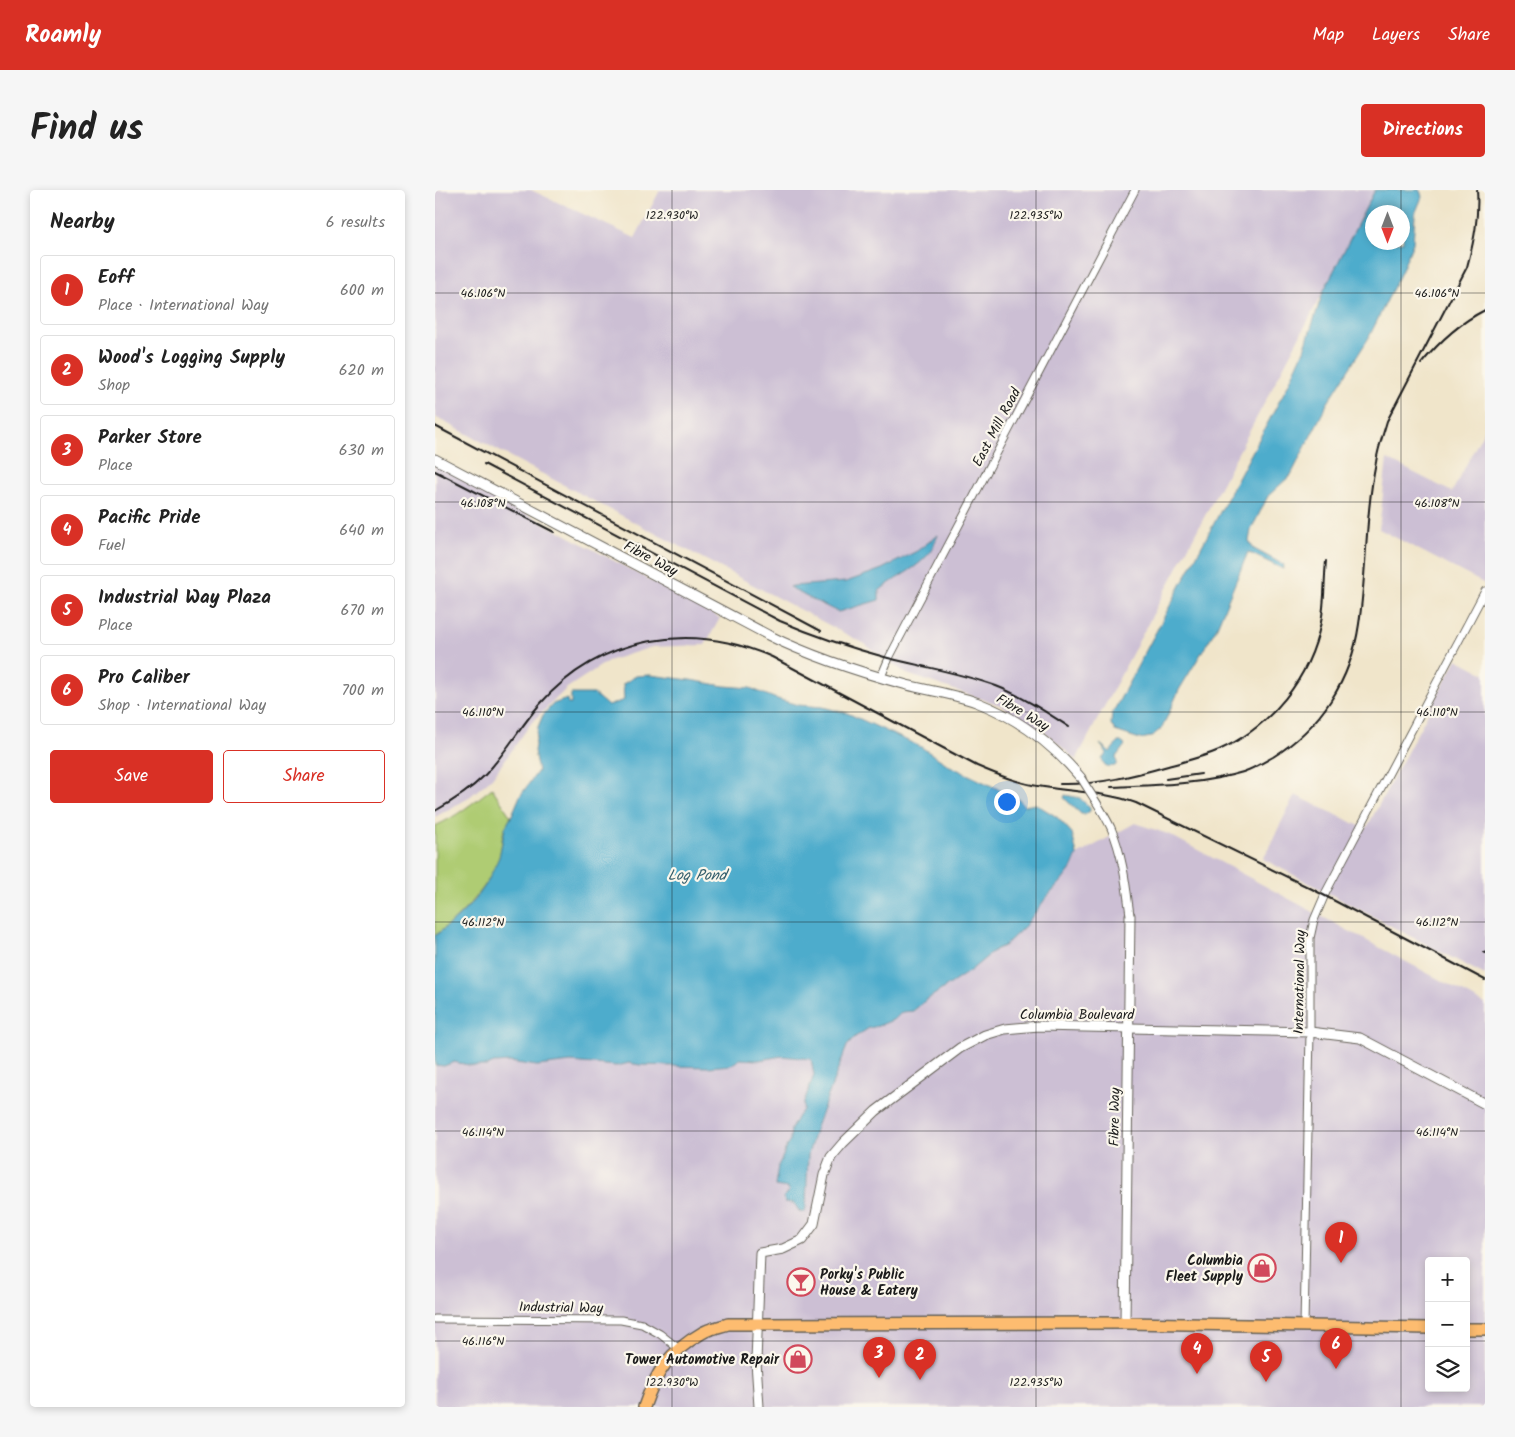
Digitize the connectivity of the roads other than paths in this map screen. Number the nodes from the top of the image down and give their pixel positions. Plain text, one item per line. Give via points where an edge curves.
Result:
1 (1135, 190) edge
2 (435, 459) edge
3 (1485, 591) edge
4 (881, 677) junction
5 (1081, 778) joint
6 (1130, 915) joint
7 (1128, 1028) junction
8 (1310, 1032) junction
9 (1485, 1104) edge
10 (435, 1318) edge
11 (758, 1323) junction
12 (1125, 1324) junction
13 (1305, 1326) junction
14 (1425, 1328) edge
15 (1470, 1328) edge
16 (1485, 1329) edge
17 (679, 1349) junction
18 (644, 1407) edge
19 (759, 1407) edge

1 - 4 street, East Mill Road
2 - 4 street, Fibre Way via 767,635 800,651
3 - 8 street, International Way via 1314,920 1310,938
4 - 5 street, Fibre Way via 981,703 1013,719 1041,738
5 - 6 street, Fibre Way, bridge via 1110,826 1118,847
6 - 7 street, Fibre Way
7 - 8 street, Columbia Boulevard
7 - 11 street, Columbia Boulevard via 1039,1026 1005,1029 985,1035 960,1048 876,1111 831,1157 824,1174 815,1224 802,1240 783,1249 760,1253
7 - 12 street, Fibre Way
8 - 9 street, Columbia Boulevard via 1359,1038
8 - 13 street, International Way
10 - 17 street, Industrial Way via 621,1320 642,1324
11 - 12 highway
11 - 17 highway via 728,1324 712,1329
11 - 19 street
12 - 13 highway
13 - 14 highway
15 - 16 highway
17 - 18 highway via 661,1368

